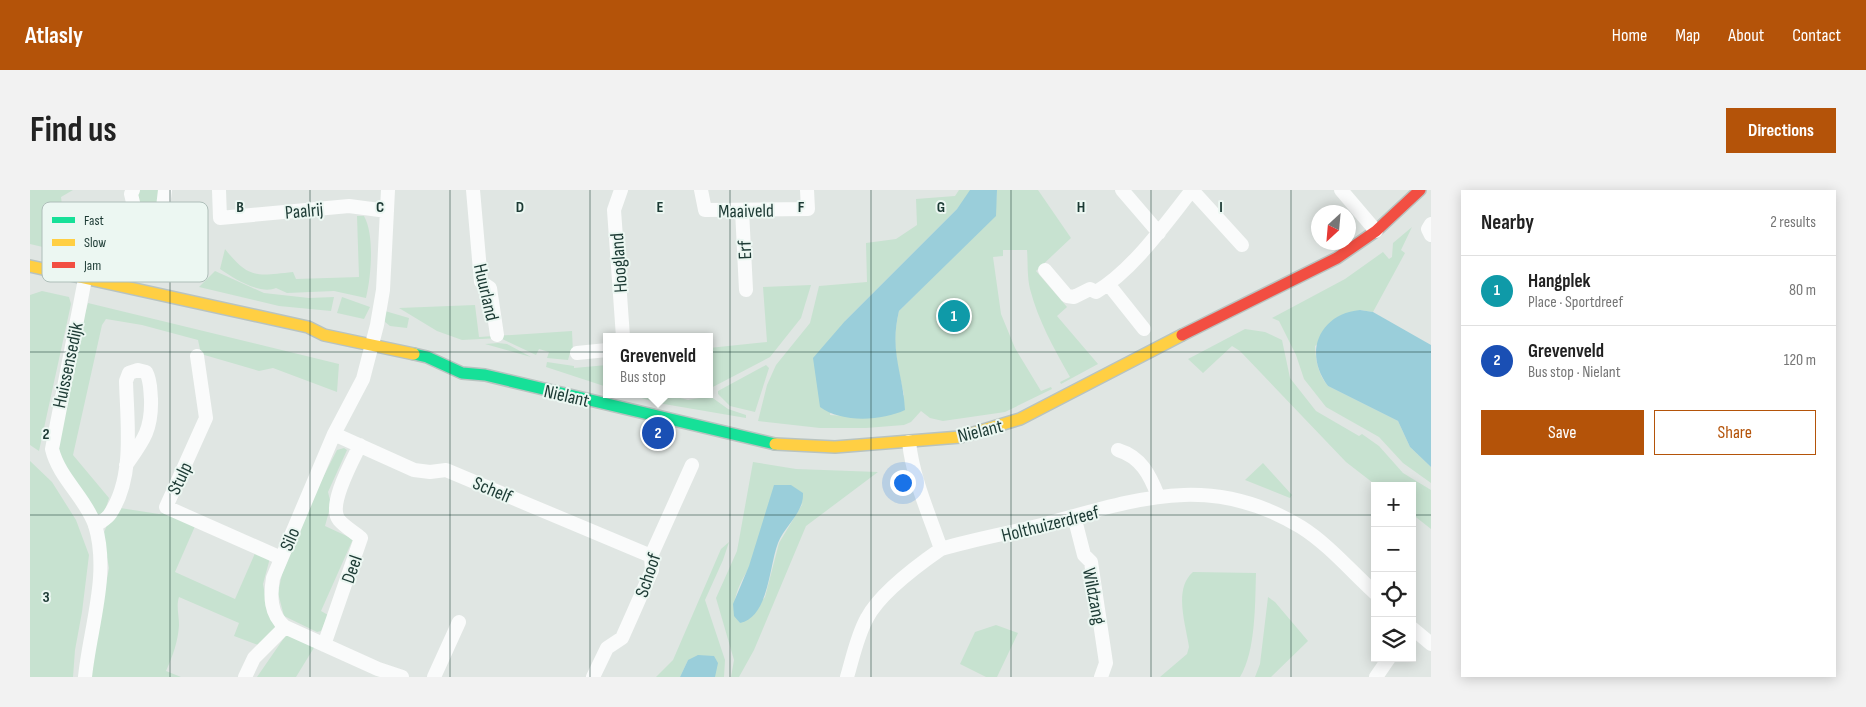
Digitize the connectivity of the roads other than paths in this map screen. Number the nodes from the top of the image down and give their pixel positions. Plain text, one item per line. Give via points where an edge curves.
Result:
1 (133, 190) edge
2 (219, 190) edge
3 (388, 190) edge
4 (474, 190) edge
5 (621, 190) edge
6 (701, 190) edge
7 (807, 190) edge
8 (1122, 190) edge
9 (1192, 190) edge
10 (1341, 190) edge
11 (1420, 190) edge
12 (133, 202) edge
13 (742, 210) junction
14 (387, 211) junction
15 (1431, 224) edge
16 (1376, 230) junction
17 (1158, 233) junction
18 (1431, 235) edge
19 (1242, 245) dead end
20 (1045, 270) dead end
21 (84, 282) edge
22 (99, 282) edge
23 (1109, 285) junction
24 (746, 290) dead end
25 (1144, 328) dead end
26 (623, 333) edge
27 (497, 334) dead end
28 (373, 340) junction
29 (603, 350) edge
30 (576, 353) dead end
31 (197, 356) dead end
32 (334, 434) junction
33 (909, 442) junction
34 (360, 445) junction
35 (1118, 450) dead end
36 (126, 465) junction
37 (692, 466) dead end
38 (1158, 496) junction
39 (1074, 516) junction
40 (95, 526) junction
41 (941, 549) junction
42 (651, 556) junction
43 (281, 558) junction
44 (1371, 589) edge
45 (459, 622) dead end
46 (285, 627) junction
47 (1416, 631) edge
48 (1431, 644) edge
49 (324, 645) junction
50 (1386, 662) edge
51 (376, 673) edge
52 (85, 677) edge
53 (245, 677) edge
54 (402, 677) edge
55 (434, 677) edge
56 (593, 677) edge
57 (847, 677) edge
58 (1101, 677) edge
59 (1376, 677) edge

1 - 12 street
2 - 14 street, Paalrij via 220,218 349,206
3 - 14 street, Silo
4 - 27 street, Huurland via 481,282 490,288
5 - 26 street, Hoogland via 614,210
6 - 13 street, Maaiveld via 705,210
7 - 13 street, Maaiveld via 808,209
8 - 17 street
9 - 17 street
9 - 19 street
10 - 16 street
11 - 16 street, Nielant
13 - 24 street, Erf
14 - 28 street, Silo via 385,267
15 - 18 street via 1428,229
16 - 33 street, Nielant via 1337,258 1020,419 960,437
17 - 23 street
20 - 23 street via 1067,296 1074,297 1090,289 1096,292
21 - 40 street, Huissensedijk via 52,449 55,464 75,489
22 - 28 street, Nielant via 308,327 325,324
23 - 25 street
28 - 32 street, Silo via 363,380
28 - 33 street, Nielant via 430,346 485,375 775,444 835,447
29 - 30 street
31 - 43 street, Stulp via 206,418 166,507
32 - 34 street, Schelf
32 - 43 street, Silo
33 - 41 street via 918,485
34 - 42 street, Schelf via 414,470 446,470
34 - 49 street, Deel via 340,489 336,510 338,519 361,538
35 - 38 street via 1130,454 1150,473
36 - 36 street via 126,380 130,373 138,370 146,372 150,380 152,418 144,439
36 - 40 street via 118,498 109,516
37 - 42 street, Schoof
38 - 39 street, Holthuizerdreef
38 - 44 street, Holthuizerdreef via 1212,495 1260,507 1302,528
39 - 41 street, Holthuizerdreef
39 - 58 street, Wildzang via 1084,555 1091,562 1106,664
40 - 52 street, Huissensedijk via 102,569
41 - 57 street, Holthuizerdreef via 924,560 868,616 856,642
42 - 56 street, Schoof via 652,570 622,638 607,648
43 - 46 street, Silo via 271,592 272,608
45 - 55 street
46 - 49 street
46 - 53 street via 260,651
47 - 48 street
49 - 51 street
50 - 59 street
51 - 54 street

